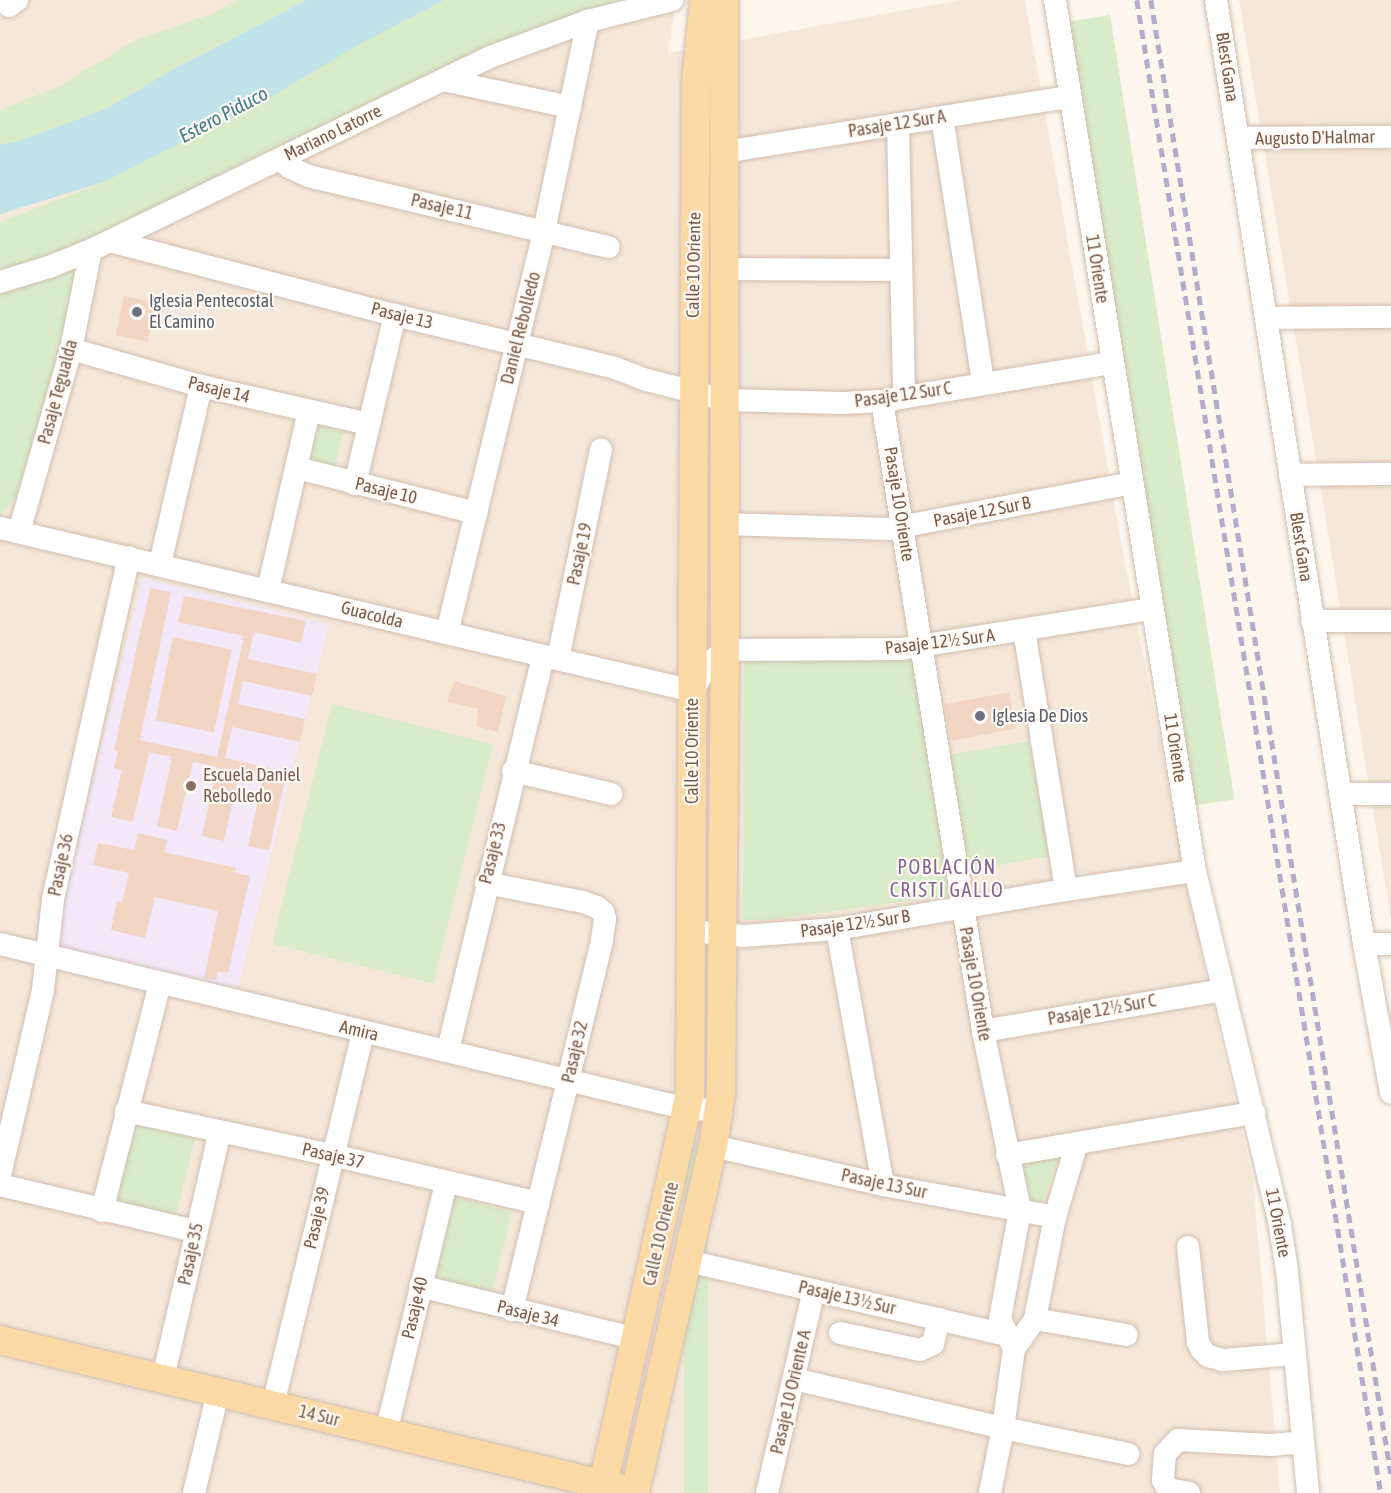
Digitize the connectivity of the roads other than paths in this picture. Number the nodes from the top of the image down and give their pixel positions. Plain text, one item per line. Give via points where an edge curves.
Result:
1 (672, 0) edge
2 (704, 0) edge
3 (724, 0) edge
4 (1055, 0) edge
5 (1216, 0) edge
6 (588, 21) junction
7 (443, 80) junction
8 (1069, 97) junction
9 (570, 107) junction
10 (942, 117) junction
11 (898, 124) junction
12 (1391, 137) edge
13 (1238, 138) junction
14 (724, 152) junction
15 (280, 159) junction
16 (544, 231) junction
17 (100, 246) junction
18 (609, 247) dead end
19 (725, 269) junction
20 (901, 270) junction
21 (0, 282) edge
22 (395, 315) junction
23 (1267, 318) junction
24 (1391, 318) edge
25 (517, 343) junction
26 (71, 349) junction
27 (1112, 363) junction
28 (983, 382) junction
29 (201, 386) junction
30 (693, 390) junction
31 (893, 399) junction
32 (724, 400) junction
33 (309, 411) junction
34 (368, 424) junction
35 (602, 449) dead end
36 (297, 468) junction
37 (1391, 474) edge
38 (1290, 475) junction
39 (356, 483) junction
40 (1132, 483) junction
41 (476, 513) junction
42 (724, 524) junction
43 (903, 527) junction
44 (10, 530) edge
45 (129, 557) junction
46 (160, 564) junction
47 (268, 590) junction
48 (1152, 609) junction
49 (1312, 621) junction
50 (1391, 621) edge
51 (1024, 630) junction
52 (447, 633) junction
53 (922, 647) junction
54 (725, 650) junction
55 (550, 658) junction
56 (693, 690) junction
57 (513, 771) junction
58 (610, 794) dead end
59 (1340, 794) junction
60 (1391, 794) edge
61 (1195, 871) junction
62 (486, 883) junction
63 (1066, 890) junction
64 (962, 908) junction
65 (837, 929) junction
66 (692, 932) junction
67 (723, 933) junction
68 (0, 944) edge
69 (1364, 944) junction
70 (1391, 944) edge
71 (48, 955) junction
72 (160, 983) junction
73 (1222, 990) junction
74 (983, 1030) junction
75 (363, 1032) junction
76 (448, 1050) junction
77 (569, 1079) junction
78 (1391, 1093) edge
79 (688, 1109) junction
80 (719, 1110) junction
81 (126, 1111) junction
82 (1254, 1113) junction
83 (219, 1131) junction
84 (1077, 1143) junction
85 (713, 1146) junction
86 (332, 1155) junction
87 (1006, 1155) junction
88 (0, 1174) edge
89 (446, 1183) junction
90 (0, 1185) edge
91 (883, 1185) junction
92 (538, 1203) junction
93 (1020, 1210) junction
94 (102, 1211) junction
95 (1055, 1217) junction
96 (195, 1231) junction
97 (1188, 1247) dead end
98 (688, 1260) junction
99 (420, 1286) junction
100 (814, 1290) junction
101 (512, 1310) junction
102 (939, 1319) junction
103 (1035, 1319) junction
104 (840, 1333) dead end
105 (1126, 1335) dead end
106 (637, 1339) junction
107 (0, 1340) edge
108 (1010, 1342) junction
109 (1295, 1354) junction
110 (163, 1378) junction
111 (794, 1379) junction
112 (218, 1392) junction
113 (273, 1405) junction
114 (1003, 1428) junction
115 (386, 1433) junction
116 (1303, 1442) junction
117 (1128, 1454) dead end
118 (602, 1489) edge
119 (194, 1493) edge
120 (636, 1493) edge
121 (767, 1493) edge
122 (990, 1493) edge
123 (1189, 1493) edge
124 (1308, 1493) edge

1 - 6 street, Mariano Latorre
2 - 30 main road, Calle 10 Oriente via 696,82
3 - 14 main road, Calle 10 Oriente
4 - 8 street, 11 Oriente
5 - 13 street, Blest Gana
6 - 7 street, Mariano Latorre
6 - 9 street, Daniel Rebolledo
7 - 9 street
7 - 15 street, Mariano Latorre
8 - 10 street, Pasaje 12 Sur A
8 - 27 street, 11 Oriente
9 - 16 street, Daniel Rebolledo
10 - 11 street, Pasaje 12 Sur A
10 - 28 street
11 - 14 street, Pasaje 12 Sur A
11 - 20 street, Pasaje 10 Oriente
12 - 13 street, Augusto D'Halmar
13 - 23 street, Blest Gana
14 - 19 main road, Calle 10 Oriente
15 - 16 street, Pasaje 11 via 308,176
15 - 17 street, Mariano Latorre
16 - 18 street, Pasaje 11
16 - 25 street, Daniel Rebolledo
17 - 21 street, Mariano Latorre
17 - 22 street, Pasaje 13
17 - 26 street, Pasaje Tegualda
19 - 20 street
19 - 32 main road, Calle 10 Oriente
20 - 31 street, Pasaje 10 Oriente
22 - 25 street, Pasaje 13
22 - 34 street
23 - 24 street
23 - 38 street, Blest Gana
25 - 30 street, Pasaje 13
25 - 41 street, Daniel Rebolledo
26 - 29 street, Pasaje 14
26 - 44 street, Pasaje Tegualda
27 - 28 street, Pasaje 12 Sur C
27 - 40 street, 11 Oriente
28 - 31 street, Pasaje 12 Sur C
29 - 33 street, Pasaje 14
29 - 46 street
30 - 32 street, Pasaje 12 Sur C
30 - 56 main road, Calle 10 Oriente
31 - 32 street, Pasaje 12 Sur C via 834,403
31 - 43 street, Pasaje 10 Oriente
32 - 42 main road, Calle 10 Oriente
33 - 34 street, Pasaje 14
33 - 36 street
34 - 39 street
35 - 55 street, Pasaje 19
36 - 39 street, Pasaje 10
36 - 47 street
37 - 38 street
38 - 49 street, Blest Gana
39 - 41 street, Pasaje 10
40 - 43 street, Pasaje 12 Sur B
40 - 48 street, 11 Oriente
41 - 52 street, Daniel Rebolledo
42 - 43 street, Pasaje 12 Sur B via 876,530
42 - 54 main road, Calle 10 Oriente
43 - 53 street, Pasaje 10 Oriente
44 - 45 street, Guacolda
45 - 46 street, Guacolda
45 - 71 street, Pasaje 36 via 53,898
46 - 47 street, Guacolda
47 - 52 street, Guacolda
48 - 51 street, Pasaje 12½ Sur A
48 - 61 street, 11 Oriente
49 - 50 street
49 - 59 street, Blest Gana
51 - 53 street, Pasaje 12½ Sur A
51 - 63 street
52 - 55 street, Guacolda
53 - 54 street, Pasaje 12½ Sur A
53 - 64 street, Pasaje 10 Oriente
54 - 56 street via 708,664
54 - 67 main road, Calle 10 Oriente
55 - 56 street, Guacolda
55 - 57 street, Pasaje 33
56 - 66 main road, Calle 10 Oriente
57 - 58 street
57 - 62 street, Pasaje 33
59 - 60 street
59 - 69 street, Blest Gana
61 - 63 street, Pasaje 12½ Sur B
61 - 73 street, 11 Oriente
62 - 76 street, Pasaje 33
62 - 77 street, Pasaje 32 via 569,898 603,912 602,941
63 - 64 street, Pasaje 12½ Sur B
64 - 65 street, Pasaje 12½ Sur B
64 - 74 street, Pasaje 10 Oriente
65 - 67 street, Pasaje 12½ Sur B via 778,935
65 - 91 street
66 - 67 street, Pasaje 12½ Sur B
66 - 79 main road, Calle 10 Oriente via 692,1069
67 - 80 main road, Calle 10 Oriente
68 - 71 street, Amira
69 - 70 street
69 - 78 street, Blest Gana
71 - 72 street, Amira
71 - 88 street, Pasaje 36
72 - 75 street, Amira
72 - 81 street
73 - 74 street, Pasaje 12½ Sur C
73 - 82 street, 11 Oriente
74 - 87 street, Pasaje 10 Oriente
75 - 76 street, Amira
75 - 86 street, Pasaje 39
76 - 77 street, Amira
77 - 79 street, Amira
77 - 92 street, Pasaje 32
79 - 80 street, Amira
79 - 106 main road, Calle 10 Oriente
80 - 85 main road, Calle 10 Oriente
81 - 83 street, Pasaje 37
81 - 94 street
82 - 84 street
82 - 109 street, 11 Oriente via 1282,1237
83 - 86 street, Pasaje 37
83 - 96 street, Pasaje 35
84 - 87 street
84 - 95 street, Pasaje 10 Oriente
85 - 91 street, Pasaje 13 Sur
85 - 98 main road, Calle 10 Oriente
86 - 89 street, Pasaje 37
86 - 113 street, Pasaje 39
87 - 93 street, Pasaje 10 Oriente
89 - 92 street, Pasaje 37
89 - 99 street, Pasaje 40
90 - 94 street
91 - 93 street, Pasaje 13 Sur
92 - 101 street, Pasaje 32
93 - 95 street, Pasaje 13 Sur
93 - 108 street, Pasaje 10 Oriente via 1000,1319
94 - 96 street
95 - 103 street, Pasaje 10 Oriente
96 - 110 street, Pasaje 35
97 - 109 street via 1202,1350 1223,1360
98 - 100 street, Pasaje 13½ Sur
98 - 120 main road, Calle 10 Oriente
99 - 101 street, Pasaje 34
99 - 115 street, Pasaje 40
100 - 102 street, Pasaje 13½ Sur
100 - 111 street, Pasaje 10 Oriente A
101 - 106 street, Pasaje 34
102 - 104 street via 933,1344 920,1350
102 - 108 street, Pasaje 13½ Sur
103 - 105 street
103 - 108 street, Pasaje 10 Oriente
106 - 118 main road, Calle 10 Oriente
107 - 110 main road, 14 Sur
108 - 114 street, Pasaje 10 Oriente
109 - 116 street, 11 Oriente
110 - 112 main road, 14 Sur
111 - 114 street
111 - 121 street, Pasaje 10 Oriente A
112 - 113 main road, 14 Sur
112 - 119 street
113 - 115 main road, 14 Sur
114 - 117 street
114 - 122 street, Pasaje 10 Oriente
115 - 118 main road, 14 Sur
116 - 123 street via 1271,1445 1178,1440 1165,1454 1163,1480 1168,1489
116 - 124 street, 11 Oriente
118 - 120 main road, 14 Sur

